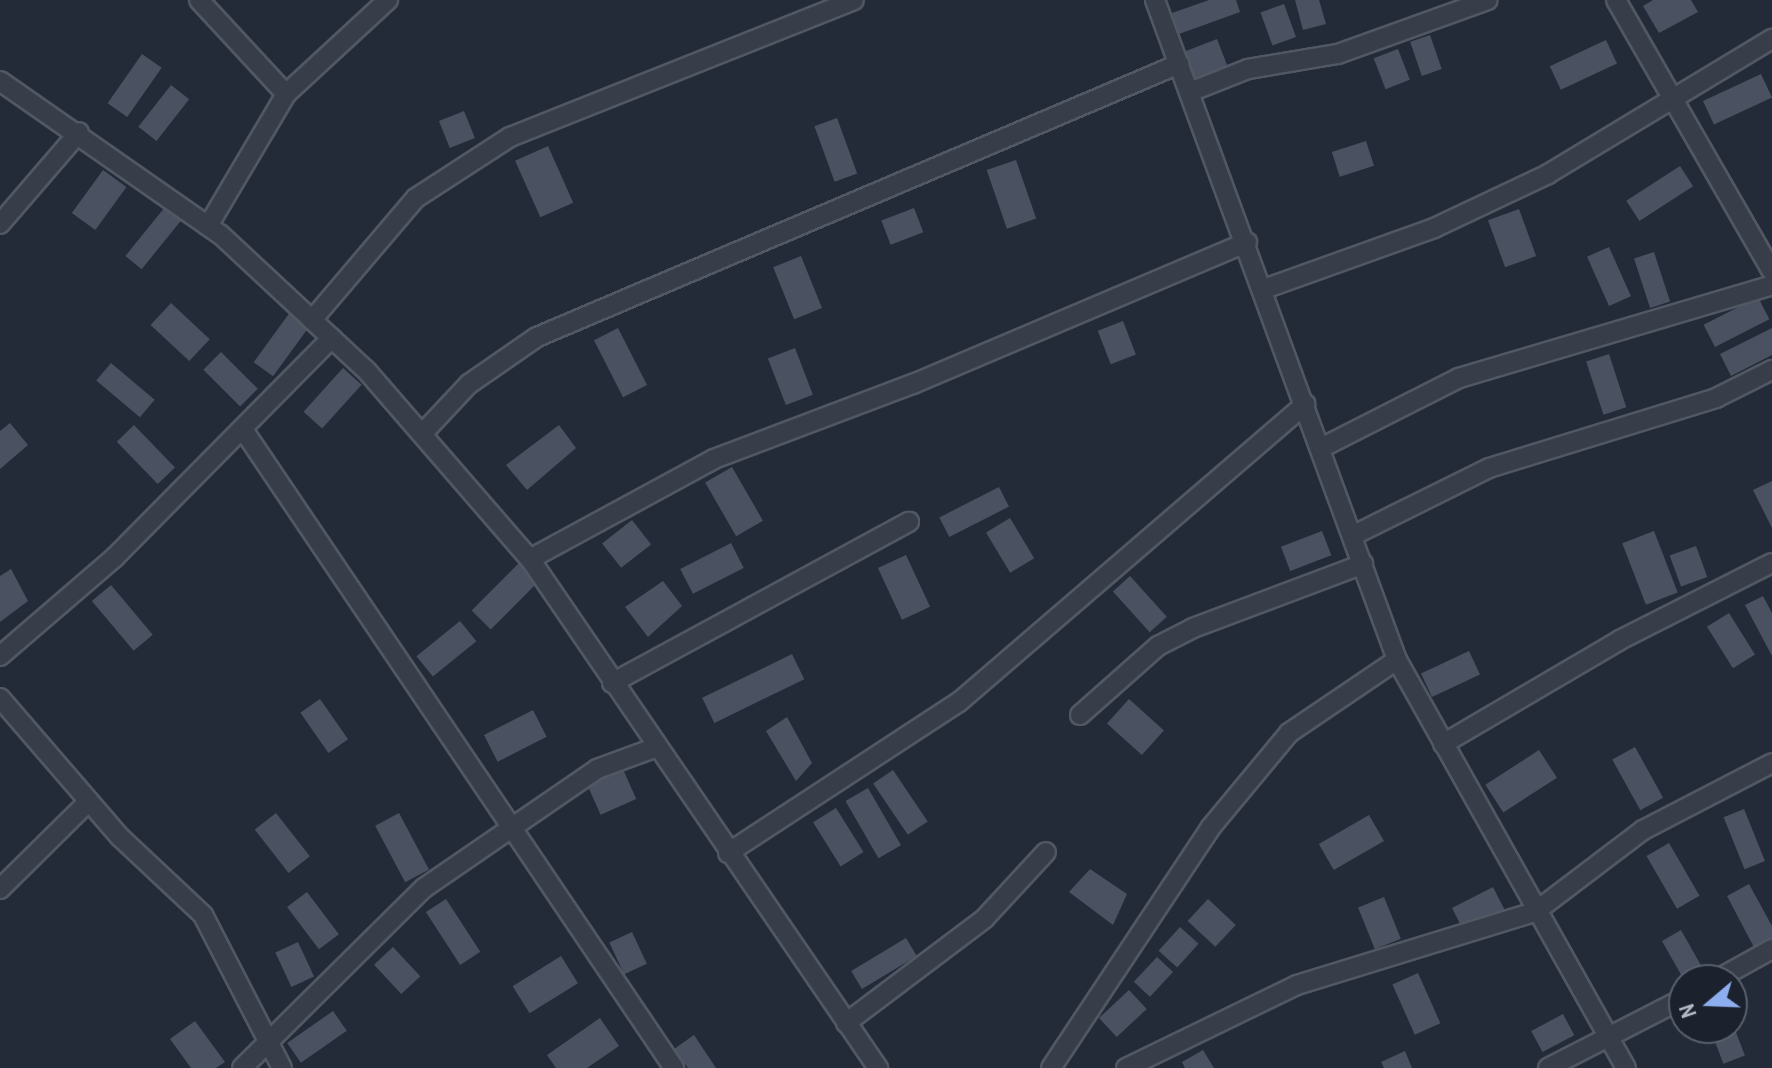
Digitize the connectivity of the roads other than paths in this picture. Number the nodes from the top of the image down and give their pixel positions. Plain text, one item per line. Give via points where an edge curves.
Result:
1 (199, 0) edge
2 (388, 0) edge
3 (854, 0) edge
4 (1155, 0) edge
5 (1488, 0) edge
6 (1616, 0) edge
7 (1772, 39) edge
8 (1179, 64) junction
9 (0, 81) edge
10 (1190, 92) junction
11 (286, 94) junction
12 (1673, 97) junction
13 (79, 132) junction
14 (0, 224) edge
15 (208, 226) junction
16 (1247, 242) junction
17 (1772, 271) edge
18 (1772, 285) edge
19 (1264, 289) junction
20 (312, 320) junction
21 (332, 338) junction
22 (1772, 370) edge
23 (1305, 404) junction
24 (244, 431) junction
25 (422, 434) junction
26 (1321, 448) junction
27 (909, 522) dead end
28 (1352, 536) junction
29 (530, 559) junction
30 (1772, 563) edge
31 (1363, 564) junction
32 (0, 656) edge
33 (1397, 660) junction
34 (612, 683) junction
35 (0, 698) edge
36 (1080, 715) dead end
37 (1443, 744) junction
38 (654, 748) junction
39 (1772, 763) edge
40 (88, 802) junction
41 (509, 827) junction
42 (1046, 852) dead end
43 (728, 853) junction
44 (0, 889) edge
45 (1535, 912) junction
46 (1772, 949) edge
47 (1745, 964) edge
48 (1668, 1007) edge
49 (846, 1023) junction
50 (1613, 1038) junction
51 (267, 1044) junction
52 (242, 1068) edge
53 (282, 1068) edge
54 (674, 1068) edge
55 (878, 1068) edge
56 (1051, 1068) edge
57 (1126, 1068) edge
58 (1548, 1068) edge
59 (1626, 1068) edge

1 - 11 street
2 - 11 street
3 - 20 street via 510,137 416,198
4 - 8 street
5 - 10 street via 1352,50 1248,69
6 - 12 street
7 - 12 street
8 - 10 street
8 - 25 street via 537,337 469,384
9 - 13 street
10 - 16 street
11 - 15 street
12 - 17 street
12 - 19 street via 1548,174 1434,228
13 - 14 street
13 - 15 street
15 - 20 street
16 - 19 street
16 - 29 street via 913,384 714,459
18 - 26 street via 1459,378
19 - 23 street
20 - 21 street
21 - 24 street
21 - 25 street
22 - 28 street via 1716,398 1489,468
23 - 26 street
23 - 43 street via 959,702
24 - 32 street
24 - 41 street
25 - 29 street
26 - 28 street
27 - 34 street
28 - 31 street
29 - 34 street
30 - 37 street via 1620,640
31 - 33 street
31 - 36 street via 1158,646
33 - 37 street
33 - 56 street via 1289,733 1211,827
34 - 38 street
35 - 40 street
37 - 45 street
38 - 41 street via 597,769
38 - 43 street
39 - 45 street via 1643,830
40 - 44 street
40 - 51 street via 203,915
41 - 51 street via 424,888
41 - 54 street
42 - 49 street via 984,919
43 - 49 street
45 - 50 street
45 - 57 street via 1297,985
46 - 47 street
48 - 50 street
49 - 55 street
50 - 58 street
50 - 59 street
51 - 52 street
51 - 53 street

